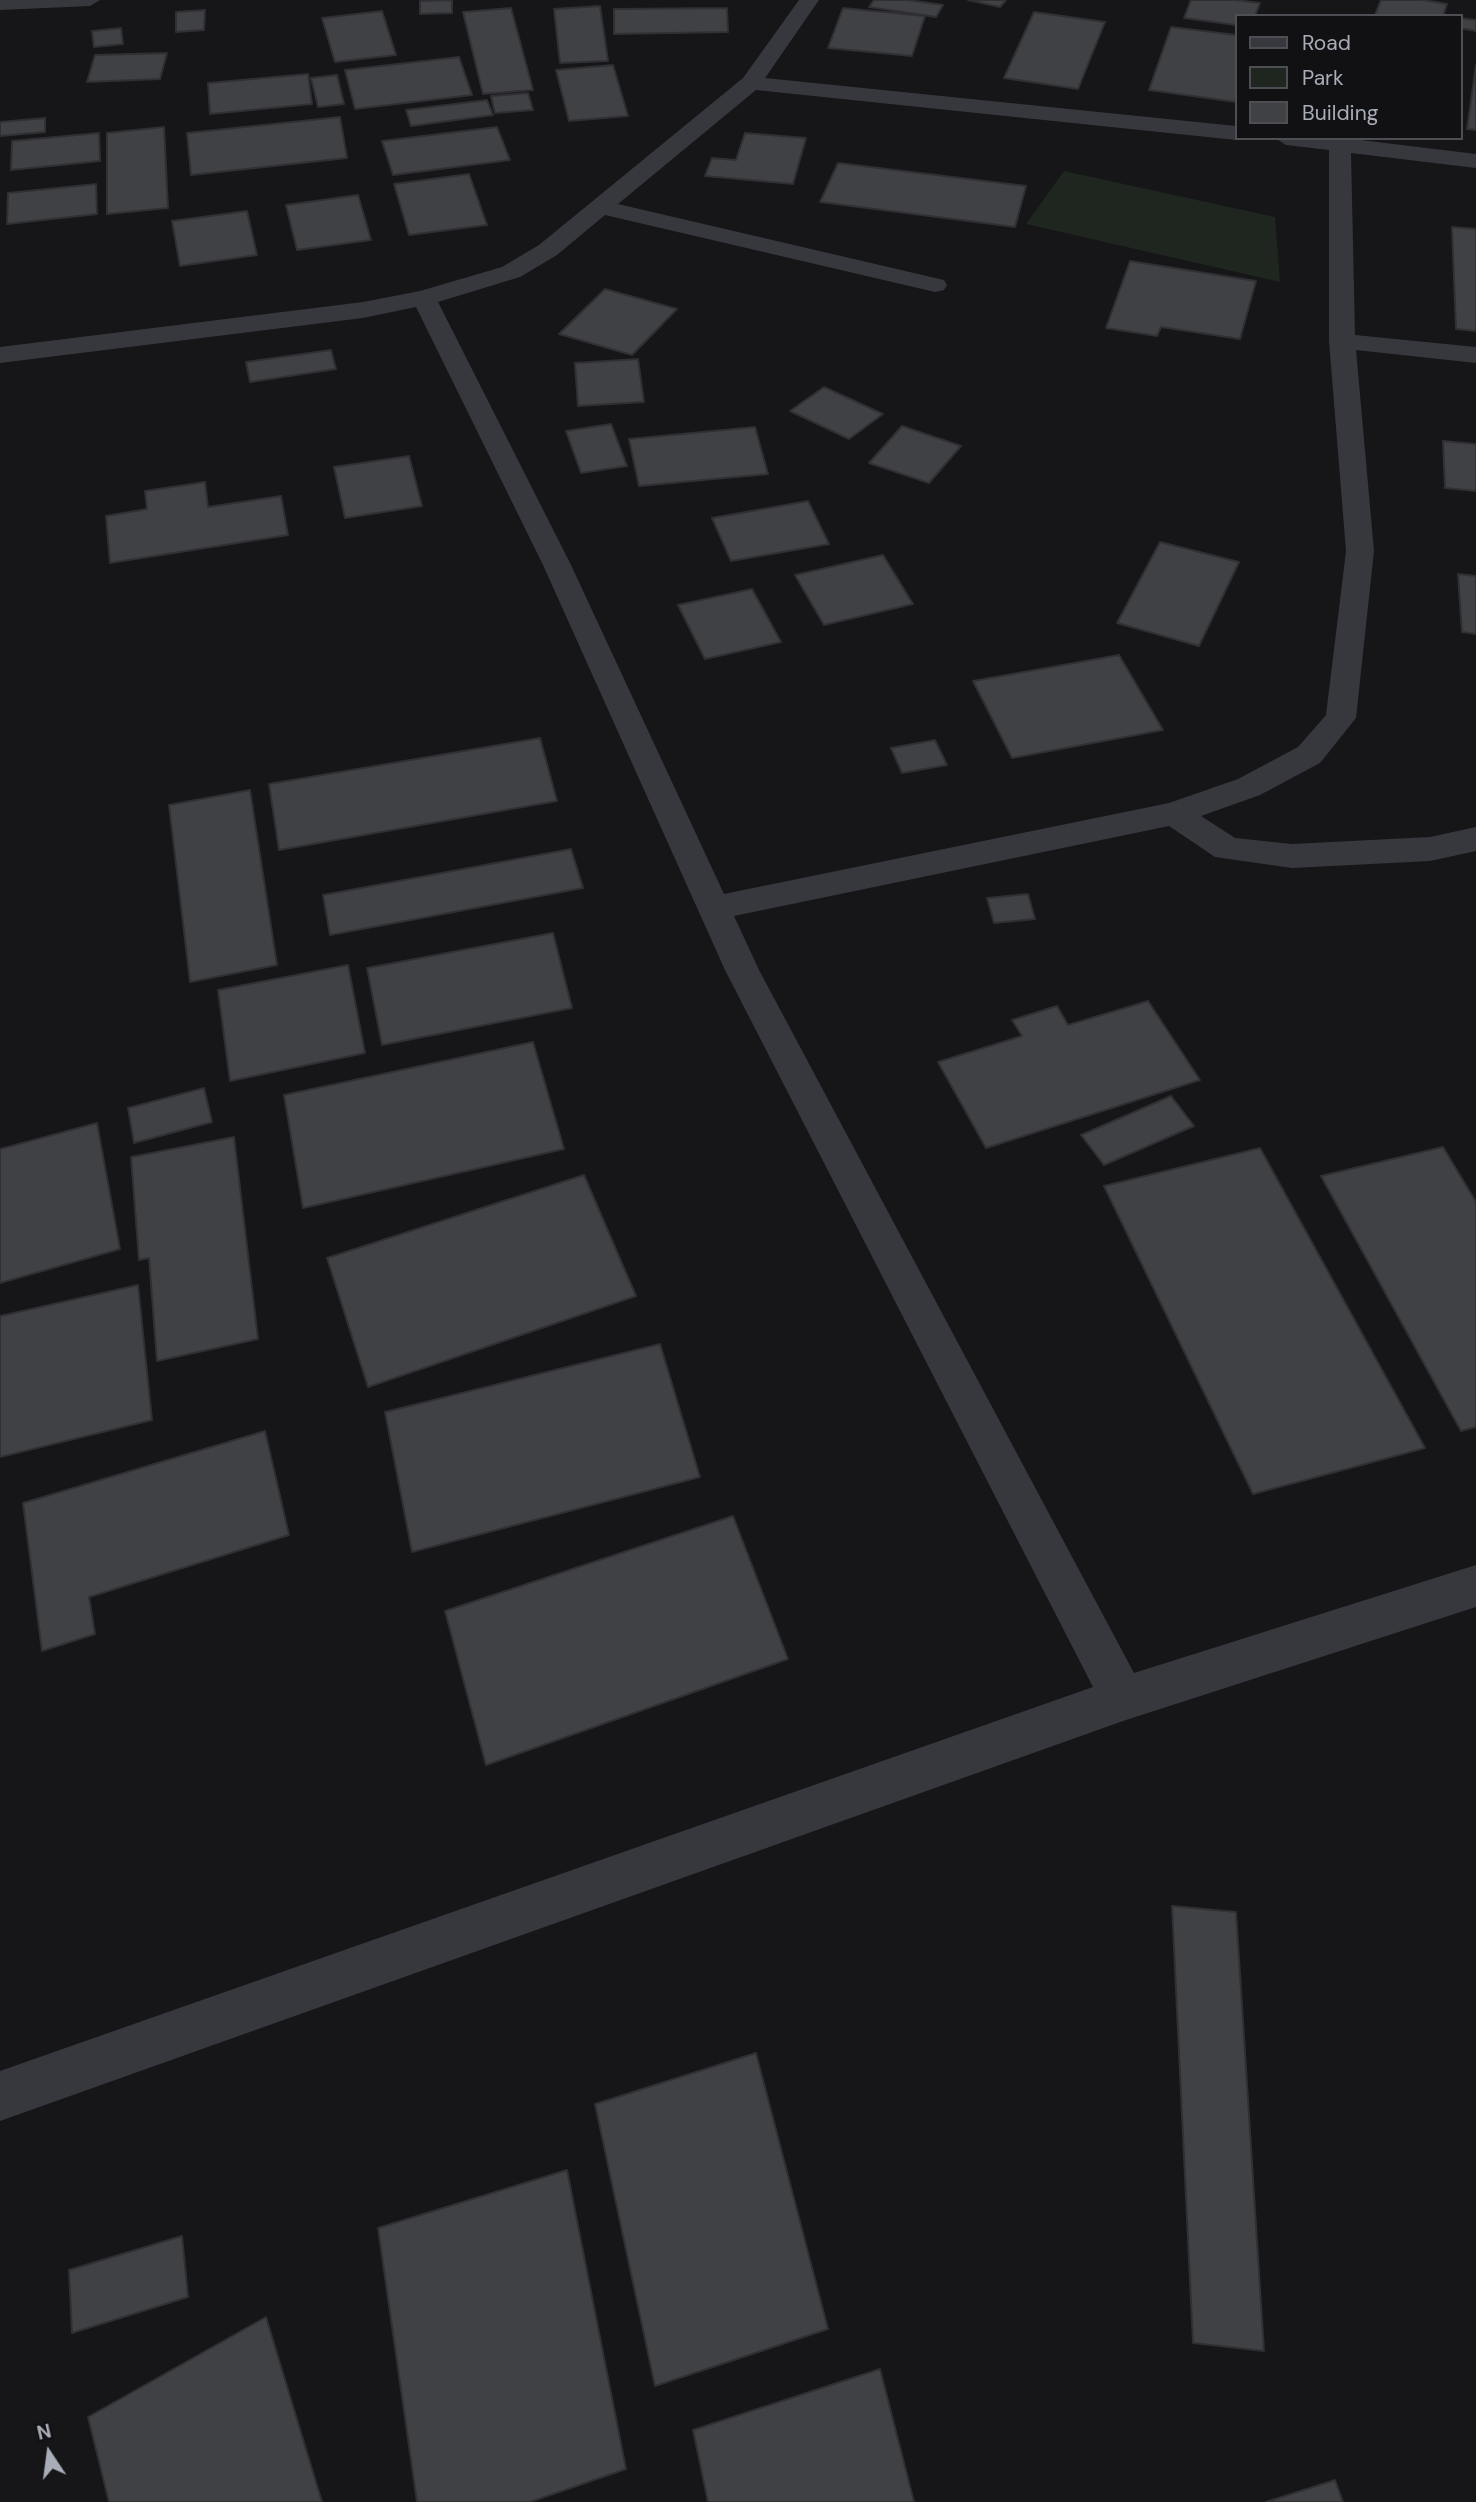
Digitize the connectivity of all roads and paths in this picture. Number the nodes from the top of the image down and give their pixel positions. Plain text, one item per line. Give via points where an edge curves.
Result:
1 (90, 0) edge
2 (809, 0) edge
3 (0, 4) edge
4 (751, 83) junction
5 (1234, 133) edge
6 (1304, 140) edge
7 (1340, 144) junction
8 (1476, 161) edge
9 (600, 207) junction
10 (935, 285) dead end
11 (424, 298) junction
12 (1342, 341) junction
13 (0, 355) edge
14 (1476, 355) edge
15 (1174, 814) junction
16 (1476, 839) edge
17 (715, 908) junction
18 (1476, 1586) edge
19 (1123, 1699) junction
20 (0, 2096) edge

1 - 3 street
2 - 4 street
4 - 5 street
4 - 9 street
6 - 7 street
7 - 8 street
7 - 12 street
9 - 10 street
9 - 11 street via 548,250 511,272
11 - 13 street via 363,310
11 - 17 street via 558,565
12 - 14 street
12 - 15 street via 1360,551 1341,718 1309,755 1249,788
15 - 16 street via 1227,849 1292,856 1430,849
15 - 17 street
17 - 19 street via 742,970
18 - 19 street
19 - 20 street

